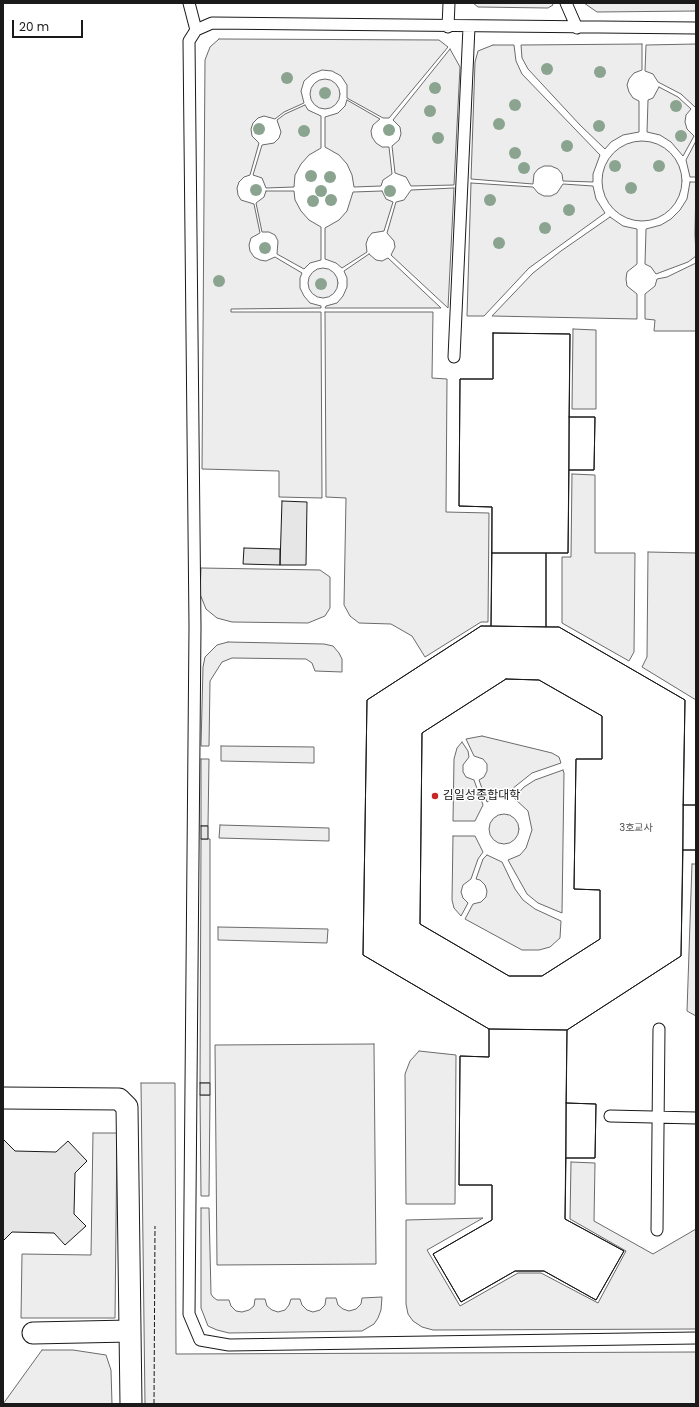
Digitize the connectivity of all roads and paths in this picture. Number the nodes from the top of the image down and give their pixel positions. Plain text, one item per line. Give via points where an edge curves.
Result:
1 (189, 3) edge
2 (449, 3) edge
3 (566, 3) edge
4 (448, 27) junction
5 (469, 27) junction
6 (577, 28) junction
7 (696, 28) edge
8 (196, 30) junction
9 (454, 357) dead end
10 (659, 1029) dead end
11 (3, 1098) edge
12 (610, 1116) dead end
13 (658, 1117) junction
14 (696, 1118) edge
15 (657, 1230) dead end
16 (130, 1331) junction
17 (33, 1333) dead end
18 (696, 1338) edge
19 (131, 1404) edge

1 - 8 lane
2 - 4 lane
3 - 6 lane
4 - 5 lane
4 - 8 lane via 212,24
5 - 6 lane
5 - 9 lane
6 - 7 lane
8 - 18 lane via 190,41 195,627 189,1314 200,1340 229,1346
10 - 13 lane
11 - 16 street via 119,1099 127,1107
12 - 13 lane
13 - 14 lane
13 - 15 lane
16 - 17 street
16 - 19 street

